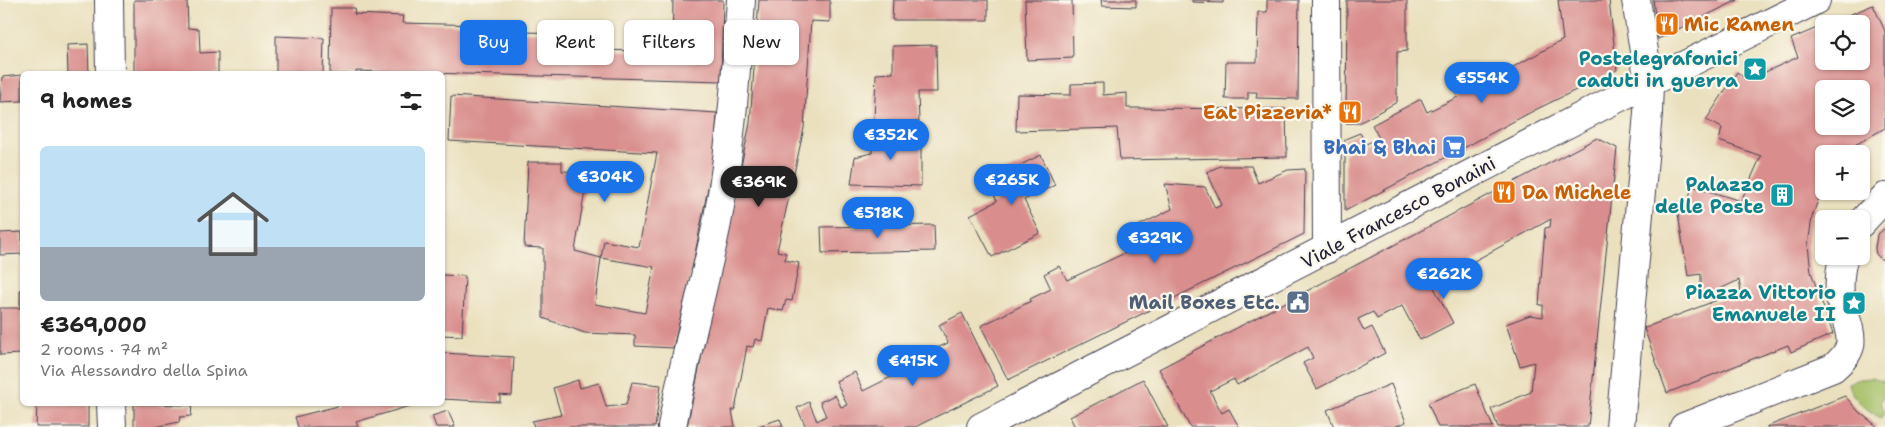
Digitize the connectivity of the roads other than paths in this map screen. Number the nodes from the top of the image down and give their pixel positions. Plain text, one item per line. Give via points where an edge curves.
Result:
1 (110, 0) edge
2 (741, 0) edge
3 (1326, 0) edge
4 (1636, 0) edge
5 (1816, 0) edge
6 (110, 71) edge
7 (1649, 83) junction
8 (1885, 196) edge
9 (1870, 213) edge
10 (1327, 249) junction
11 (1842, 265) edge
12 (112, 406) edge
13 (112, 427) edge
14 (672, 427) edge
15 (981, 427) edge
16 (1620, 427) edge
17 (1684, 427) edge

1 - 6 street
2 - 14 street via 735,96 717,222
3 - 10 street
4 - 7 street
5 - 7 street, Viale Francesco Bonaini
7 - 10 street, Viale Francesco Bonaini
7 - 16 street
8 - 9 street
10 - 15 street, Viale Francesco Bonaini
11 - 17 street via 1840,296 1850,334 1850,346 1844,359 1833,368
12 - 13 street

